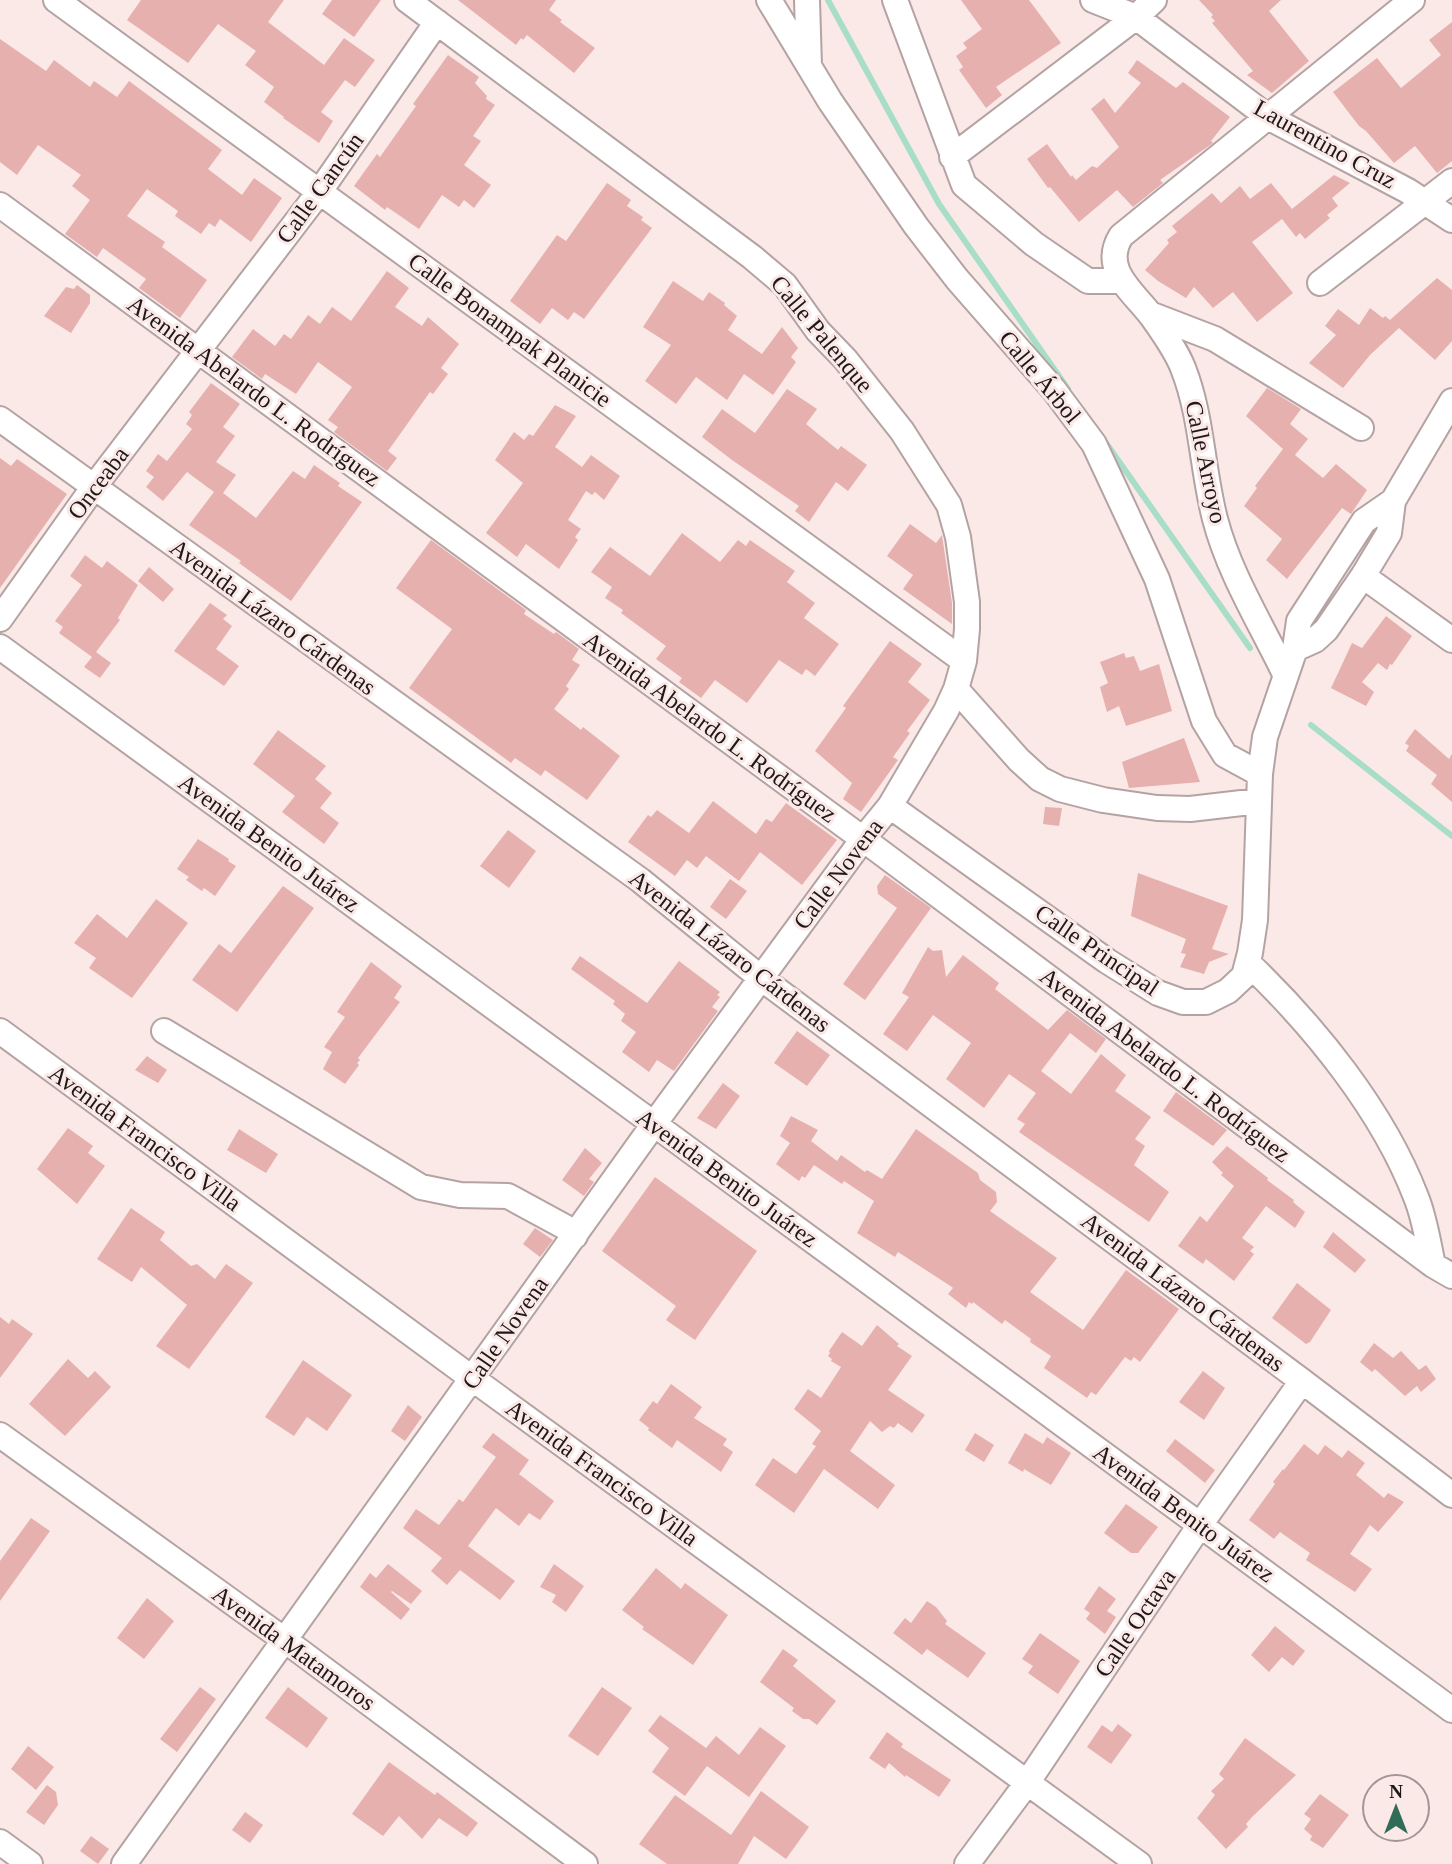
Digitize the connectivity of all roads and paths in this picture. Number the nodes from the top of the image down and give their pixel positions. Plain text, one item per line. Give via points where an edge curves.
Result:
1 (56, 0) edge
2 (407, 0) edge
3 (769, 0) edge
4 (807, 0) edge
5 (895, 0) edge
6 (1093, 0) edge
7 (1154, 0) edge
8 (1412, 0) edge
9 (1136, 17) junction
10 (437, 22) junction
11 (809, 67) junction
12 (1268, 117) junction
13 (952, 157) junction
14 (1452, 181) edge
15 (320, 191) junction
16 (1427, 202) junction
17 (0, 205) edge
18 (1452, 220) edge
19 (1118, 269) junction
20 (1320, 283) dead end
21 (1150, 314) junction
22 (199, 350) junction
23 (1452, 401) edge
24 (0, 419) edge
25 (1361, 428) dead end
26 (93, 488) junction
27 (1393, 500) junction
28 (1363, 576) junction
29 (0, 619) edge
30 (1452, 640) edge
31 (0, 648) edge
32 (1295, 649) junction
33 (964, 661) junction
34 (1285, 674) junction
35 (956, 690) junction
36 (1260, 774) junction
37 (1259, 801) junction
38 (890, 806) junction
39 (863, 839) junction
40 (1248, 963) junction
41 (761, 978) junction
42 (0, 1031) edge
43 (164, 1031) dead end
44 (654, 1124) junction
45 (575, 1236) junction
46 (1443, 1271) edge
47 (473, 1379) junction
48 (1302, 1381) junction
49 (0, 1435) edge
50 (1452, 1495) edge
51 (1200, 1525) junction
52 (286, 1641) junction
53 (1452, 1710) edge
54 (1027, 1783) junction
55 (0, 1842) edge
56 (30, 1864) edge
57 (124, 1864) edge
58 (584, 1864) edge
59 (967, 1864) edge
60 (1139, 1864) edge

1 - 15 street, Calle Bonampak Planicie
2 - 10 street, Calle Palenque
3 - 11 street, Calle Árbol
4 - 11 street
5 - 13 street
6 - 9 street, Laurentino Cruz
7 - 9 street
8 - 12 street
9 - 12 street, Laurentino Cruz
9 - 13 street
10 - 15 street, Calle Cancún
10 - 33 street, Calle Palenque via 785,285 902,431 949,505 967,602
11 - 36 street, Calle Árbol via 916,226 1094,444 1157,579 1205,722 1225,755
12 - 16 street, Laurentino Cruz
12 - 19 street via 1121,236 1115,246
13 - 19 street via 964,185 1034,244 1088,281
14 - 16 street
15 - 22 street, Calle Cancún
15 - 33 street, Calle Bonampak Planicie
16 - 18 street, Laurentino Cruz
16 - 20 street
17 - 22 street, Avenida Abelardo L. Rodríguez
19 - 21 street, Calle Arroyo
21 - 25 street via 1215,339
21 - 34 street, Calle Arroyo via 1182,366 1194,402 1215,520
22 - 26 street, Onceaba
22 - 39 street, Avenida Abelardo L. Rodríguez
23 - 27 street, Calle Principal
24 - 26 street, Avenida Lázaro Cárdenas
26 - 29 street, Onceaba
26 - 41 street, Avenida Lázaro Cárdenas via 640,880
27 - 28 street, Calle Principal via 1389,533
27 - 32 street, Calle Principal via 1364,521 1323,582 1299,621
28 - 30 street
28 - 32 street, Calle Principal via 1320,635
31 - 44 street, Avenida Benito Juárez
32 - 34 street, Calle Principal
33 - 35 street, Calle Palenque
34 - 36 street, Calle Principal via 1265,737
35 - 37 street via 1040,779 1060,789 1157,808
35 - 38 street, Calle Palenque
36 - 37 street, Calle Principal
37 - 40 street, Calle Principal via 1255,920
38 - 39 street, Calle Novena
38 - 40 street, Calle Principal via 1158,993 1184,1002 1206,1002 1228,991 1244,976
39 - 41 street, Calle Novena
39 - 46 street, Avenida Abelardo L. Rodríguez
40 - 46 street via 1312,1029 1389,1137
41 - 44 street, Calle Novena
41 - 48 street, Avenida Lázaro Cárdenas
42 - 47 street, Avenida Francisco Villa
43 - 45 street via 421,1187 460,1195 508,1196
44 - 45 street, Calle Novena
44 - 51 street, Avenida Benito Juárez
45 - 47 street, Calle Novena
47 - 52 street, Calle Novena
47 - 54 street, Avenida Francisco Villa
48 - 50 street, Avenida Lázaro Cárdenas
48 - 51 street, Calle Octava
49 - 52 street, Avenida Matamoros
51 - 53 street, Avenida Benito Juárez
51 - 54 street, Calle Octava
52 - 57 street, Calle Novena
52 - 58 street, Avenida Matamoros
54 - 59 street, Calle Octava
54 - 60 street, Avenida Francisco Villa
55 - 56 street

